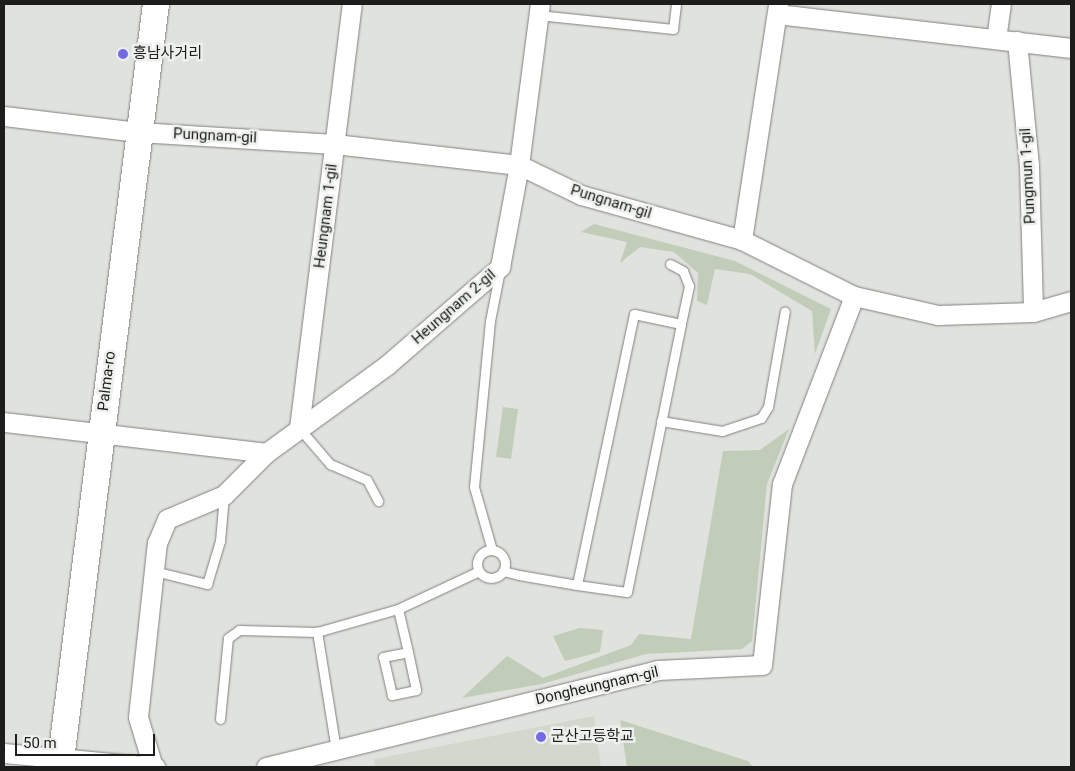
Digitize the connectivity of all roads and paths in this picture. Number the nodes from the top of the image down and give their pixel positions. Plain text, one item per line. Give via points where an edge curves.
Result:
1 (156, 4) edge
2 (352, 4) edge
3 (676, 4) edge
4 (1001, 4) edge
5 (539, 9) edge
6 (778, 9) edge
7 (996, 38) junction
8 (1017, 41) junction
9 (1071, 48) edge
10 (4, 116) edge
11 (138, 132) junction
12 (335, 144) junction
13 (519, 165) junction
14 (742, 240) junction
15 (670, 264) dead end
16 (500, 267) junction
17 (854, 296) junction
18 (1071, 301) edge
19 (785, 311) dead end
20 (1033, 312) junction
21 (681, 324) junction
22 (661, 421) junction
23 (4, 422) edge
24 (299, 428) junction
25 (101, 432) junction
26 (266, 453) junction
27 (224, 495) junction
28 (378, 501) dead end
29 (492, 550) junction
30 (503, 570) junction
31 (154, 571) junction
32 (479, 571) junction
33 (577, 585) junction
34 (398, 609) junction
35 (317, 632) junction
36 (408, 652) junction
37 (220, 719) dead end
38 (336, 750) junction
39 (4, 753) edge
40 (60, 763) edge
41 (154, 767) edge
42 (266, 767) edge

1 - 11 street, Palma-ro
2 - 12 street, Heungnam 1-gil
3 - 5 lane, Heungnam 2-gil via 673,29
4 - 7 street
5 - 13 street, Heungnam 2-gil
6 - 7 street
6 - 14 street
7 - 8 street
8 - 9 street
8 - 20 street, Pungmun 1-gil via 1030,165
10 - 11 street, Pungnam-gil
11 - 12 street, Pungnam-gil
11 - 25 street, Palma-ro
12 - 13 street, Pungnam-gil
12 - 24 street, Heungnam 1-gil
13 - 14 street, Pungnam-gil via 581,195
13 - 16 street, Heungnam 2-gil
14 - 17 street, Pungnam-gil
15 - 21 lane via 683,271 689,286
16 - 24 street, Heungnam 2-gil via 388,365
16 - 29 lane via 490,320 474,487
17 - 20 street, Pungnam-gil via 938,315
17 - 38 street, Dongheungnam-gil via 782,484 762,664 657,670
18 - 20 street, Pungnam-gil
19 - 22 lane via 768,407 761,418 722,432
21 - 22 lane
21 - 33 lane via 634,314
22 - 33 lane via 626,592
23 - 25 street
24 - 26 street, Heungnam 2-gil
24 - 28 lane via 330,464 367,480
25 - 26 street
25 - 40 street, Palma-ro
26 - 27 street, Heungnam 2-gil
27 - 31 street, Heungnam 2-gil via 167,519 157,543
27 - 31 lane via 220,541 207,584
29 - 30 lane via 503,557
29 - 32 lane via 480,556
30 - 32 lane via 492,578
30 - 33 lane
31 - 41 street, Heungnam 2-gil via 138,718
32 - 34 lane
34 - 35 lane
34 - 36 lane
35 - 37 lane via 239,630 228,638
35 - 38 lane
36 - 36 lane via 416,690 392,695 383,657
38 - 42 street, Dongheungnam-gil
39 - 40 street
40 - 41 street

